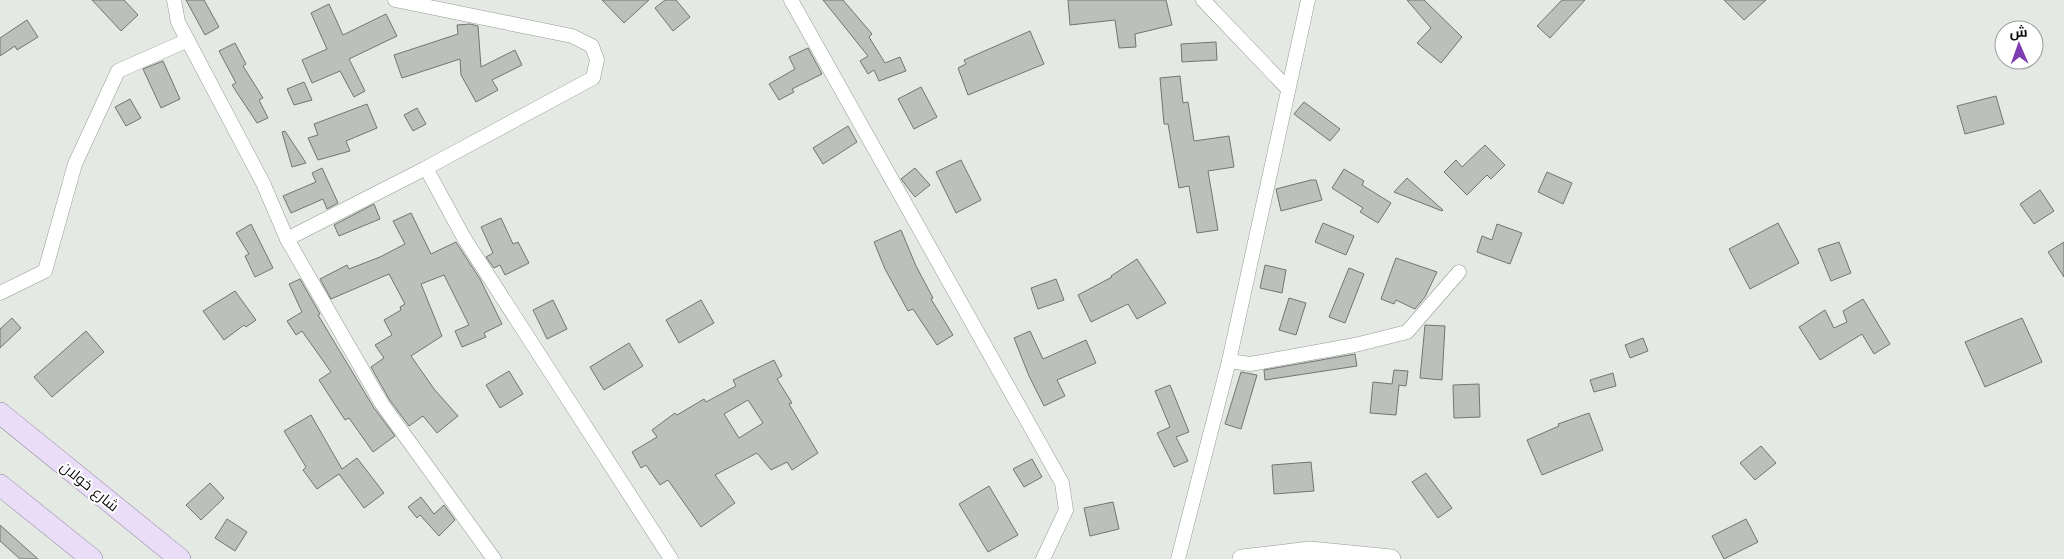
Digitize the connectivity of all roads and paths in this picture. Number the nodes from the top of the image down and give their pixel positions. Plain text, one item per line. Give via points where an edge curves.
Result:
1 (174, 0) edge
2 (395, 0) edge
3 (791, 0) edge
4 (1203, 0) edge
5 (1308, 0) edge
6 (188, 40) junction
7 (1288, 89) junction
8 (426, 168) junction
9 (287, 239) junction
10 (1459, 272) dead end
11 (0, 294) edge
12 (1229, 361) junction
13 (0, 413) edge
14 (0, 485) edge
15 (92, 559) edge
16 (180, 559) edge
17 (494, 559) edge
18 (671, 559) edge
19 (1043, 559) edge
20 (1178, 559) edge
21 (1242, 559) edge
22 (1391, 559) edge

1 - 6 street via 178,22
2 - 8 street via 572,36 592,46 597,60 593,78
3 - 19 street via 1062,483 1066,510
4 - 7 street
5 - 7 street
6 - 9 street via 263,183
6 - 11 street via 118,71 75,164 45,271
7 - 12 street
8 - 9 street
8 - 18 street via 464,238
9 - 17 street via 382,404
10 - 12 street via 1407,332 1250,364
12 - 20 street
13 - 16 main road, شارع خولان
14 - 15 main road
21 - 22 street via 1310,551

